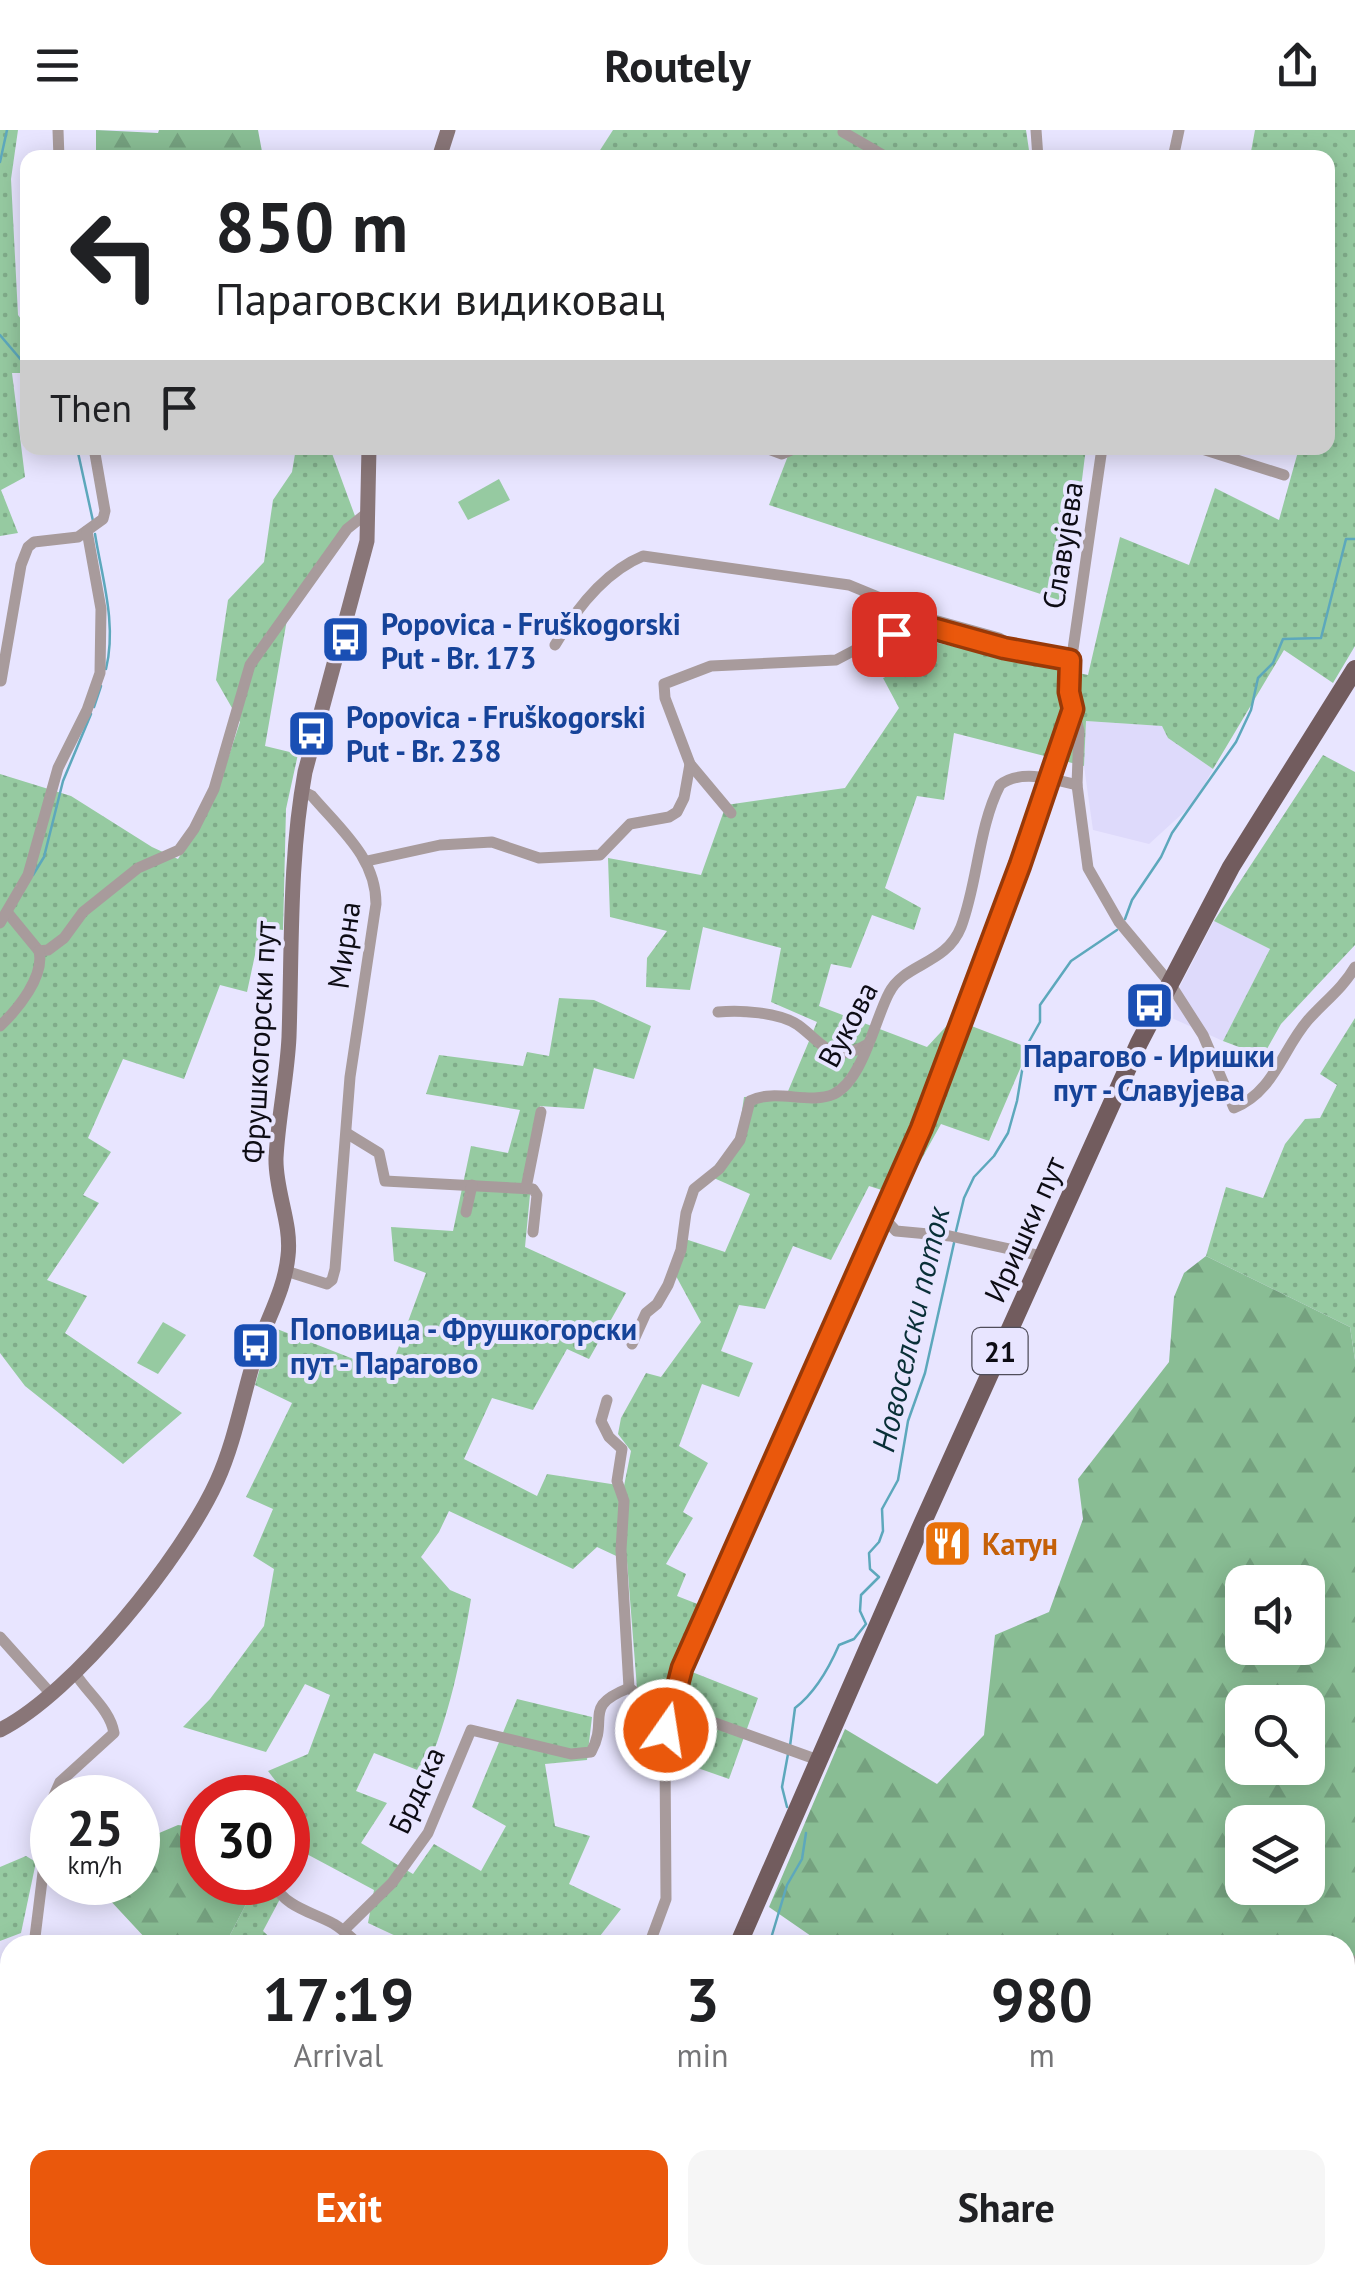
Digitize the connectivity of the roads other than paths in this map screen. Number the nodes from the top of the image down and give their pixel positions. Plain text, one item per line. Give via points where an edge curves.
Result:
1 (843, 132) edge
2 (874, 150) edge
3 (95, 455) edge
4 (369, 455) edge
5 (1101, 455) edge
6 (1221, 455) edge
7 (1284, 475) dead end
8 (367, 513) junction
9 (87, 531) junction
10 (14, 601) junction
11 (0, 610) edge
12 (555, 644) dead end
13 (1020, 650) junction
14 (1070, 660) junction
15 (1355, 668) edge
16 (1, 680) edge
17 (1073, 709) junction
18 (690, 764) junction
19 (1048, 778) junction
20 (1077, 784) junction
21 (302, 791) junction
22 (731, 814) dead end
23 (367, 861) junction
24 (4, 918) edge
25 (39, 951) junction
26 (1355, 967) edge
27 (1169, 982) junction
28 (718, 1012) dead end
29 (0, 1026) edge
30 (872, 1042) junction
31 (541, 1112) dead end
32 (348, 1134) junction
33 (472, 1185) junction
34 (526, 1188) junction
35 (466, 1212) dead end
36 (884, 1217) junction
37 (896, 1231) junction
38 (533, 1232) dead end
39 (874, 1239) junction
40 (1042, 1256) junction
41 (286, 1271) junction
42 (632, 1344) dead end
43 (607, 1400) dead end
44 (0, 1637) edge
45 (75, 1673) junction
46 (630, 1688) junction
47 (52, 1695) junction
48 (671, 1706) junction
49 (0, 1730) edge
50 (818, 1760) junction
51 (68, 1775) edge
52 (39, 1905) edge
53 (292, 1905) edge
54 (344, 1930) junction
55 (35, 1935) edge
56 (349, 1935) edge
57 (653, 1935) edge
58 (742, 1935) edge

1 - 2 street
3 - 9 street via 105,512
4 - 8 street, Фрушкогорски пут
5 - 14 street, Славујева
6 - 7 street
8 - 21 street, Фрушкогорски пут via 363,560
8 - 25 street via 347,529 250,665 214,789 179,850 138,868 83,912 64,938
9 - 10 street via 28,547
9 - 24 street via 101,609 100,673 58,768 28,875
10 - 11 street
10 - 16 street
12 - 13 street via 591,594 643,556 856,586
13 - 14 street
13 - 18 street via 932,628 872,641 836,660 694,670 662,690
14 - 17 street, Славујева
15 - 27 main road, Иришки пут / 21 via 1230,867
17 - 19 street
17 - 20 street, Славујева
18 - 22 street
18 - 23 street via 677,812 630,824 600,856 539,858 492,842
19 - 20 street, Вукова
19 - 30 street, Вукова via 1020,777 1000,785 957,936 937,958 899,979
19 - 36 street via 951,1052
20 - 27 street, Славујева via 1088,868 1119,922
21 - 23 street, Мирна
21 - 41 street, Фрушкогорски пут via 276,1164 287,1225
23 - 32 street, Мирна via 376,904
24 - 25 street
25 - 29 street via 39,970
26 - 27 street, Славујева via 1308,1020 1264,1088 1234,1108 1216,1062
27 - 40 main road, Иришки пут / 21
28 - 30 street via 785,1020 811,1040 847,1054
30 - 42 street, Вукова via 836,1093 750,1101 740,1140 720,1169 694,1189 668,1286
31 - 34 street
32 - 33 street via 379,1153 386,1181
32 - 41 street, Мирна via 332,1280 321,1284
33 - 34 street
33 - 35 street
34 - 38 street via 537,1195
36 - 37 street
36 - 39 street
37 - 39 street
37 - 40 street
39 - 48 street via 682,1668
40 - 50 main road, Иришки пут / 21
41 - 45 street, Фрушкогорски пут via 217,1481 136,1604
43 - 46 street via 601,1420 622,1449 617,1480 624,1501
44 - 47 street
45 - 47 street, Фрушкогорски пут
45 - 51 street via 114,1733
46 - 48 street
46 - 54 street, Брдска via 602,1703 592,1752 571,1754 471,1730 428,1833 392,1884
47 - 49 street, Фрушкогорски пут
48 - 50 street
48 - 57 street via 666,1899
50 - 58 main road, Иришки пут / 21
52 - 55 street
53 - 54 street
54 - 56 street

